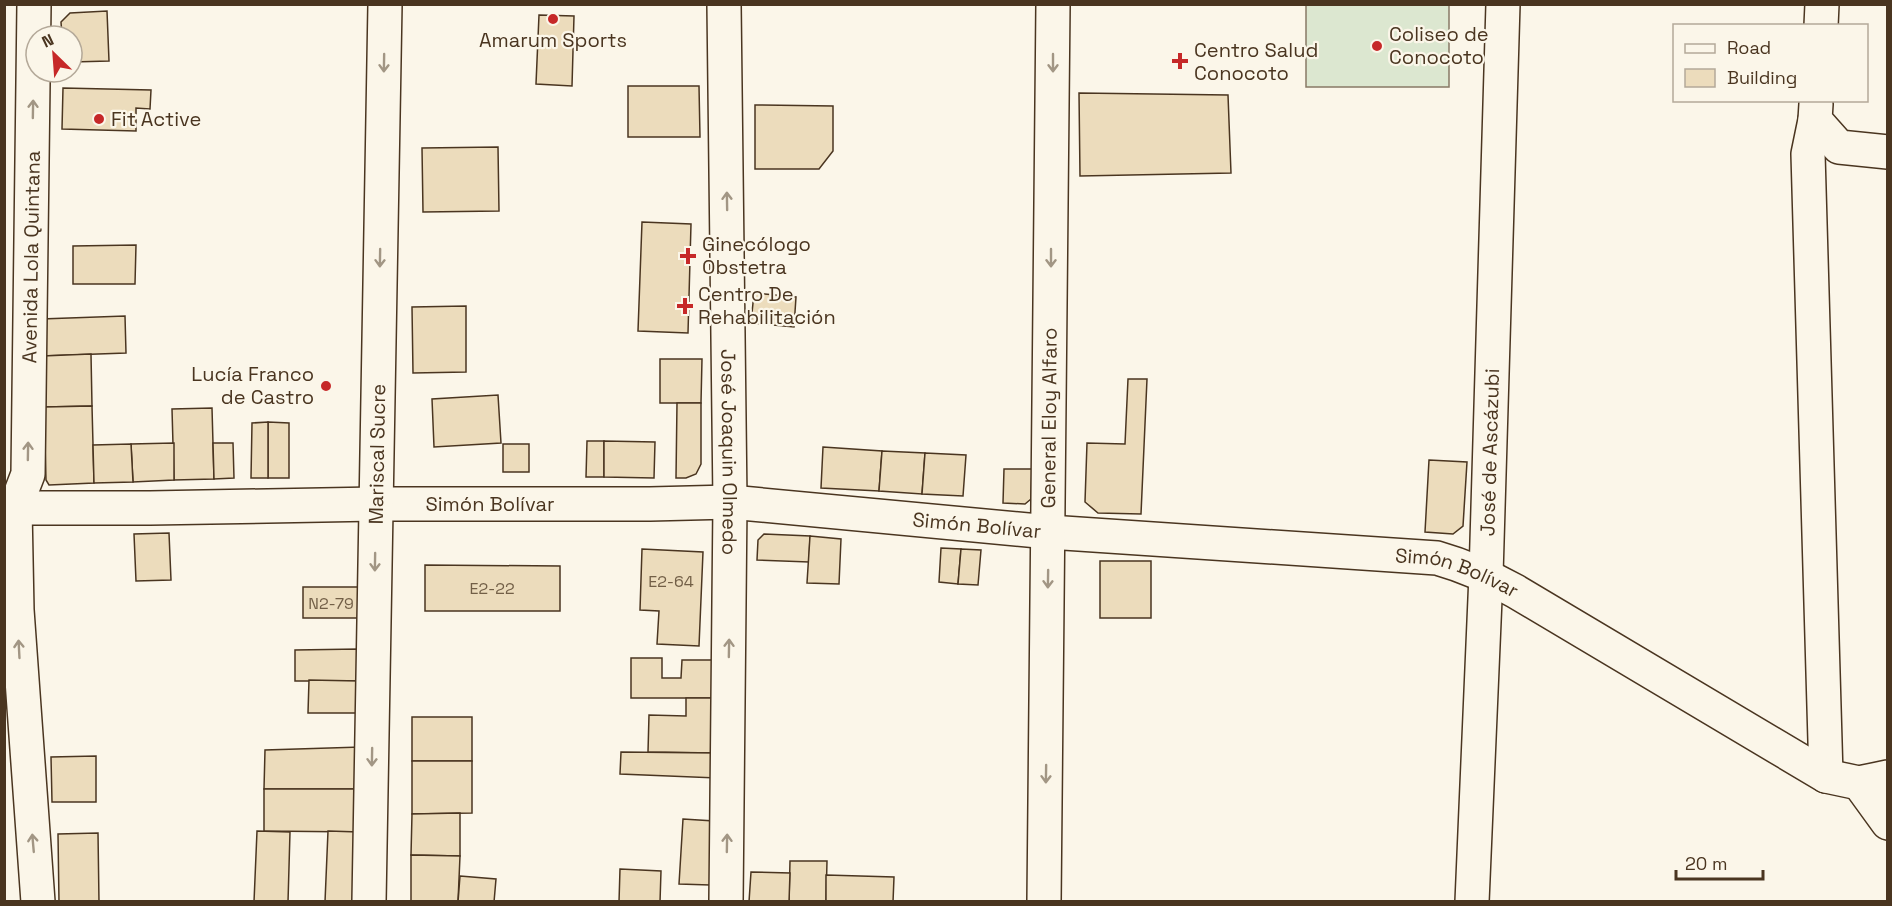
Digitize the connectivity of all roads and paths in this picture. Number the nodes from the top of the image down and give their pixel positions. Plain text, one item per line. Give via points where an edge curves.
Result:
1 (34, 4) edge
2 (385, 4) edge
3 (724, 4) edge
4 (1053, 4) edge
5 (1503, 4) edge
6 (1822, 4) edge
7 (1821, 24) edge
8 (1816, 110) edge
9 (1887, 152) edge
10 (8, 500) edge
11 (730, 502) junction
12 (376, 504) junction
13 (1049, 532) junction
14 (1486, 575) junction
15 (11, 611) edge
16 (1826, 776) junction
17 (1873, 780) edge
18 (1887, 823) edge
19 (38, 902) edge
20 (369, 902) edge
21 (726, 902) edge
22 (1044, 902) edge
23 (1472, 902) edge

10 -> 1 street, Avenida Lola Quintana via 28,474
2 -> 12 street, Mariscal Sucre
11 -> 3 street, José Joaquin Olmedo
4 -> 13 street, General Eloy Alfaro
5 - 14 street, José de Ascázubi
6 - 7 street
8 - 9 street via 1839,147
8 - 16 street via 1808,154
10 - 12 street, Simón Bolívar via 150,508
10 - 15 street, Avenida Lola Quintana
11 - 12 street, Simón Bolívar
11 - 13 street, Simón Bolívar
21 -> 11 street, José Joaquin Olmedo
12 -> 20 street, Mariscal Sucre
13 - 14 street, Simón Bolívar via 1437,558
13 -> 22 street, General Eloy Alfaro
14 - 16 street, Simón Bolívar
14 - 23 street, José de Ascázubi
19 -> 15 street, Avenida Lola Quintana
16 - 17 street, Simón Bolívar via 1843,781
17 - 18 street

